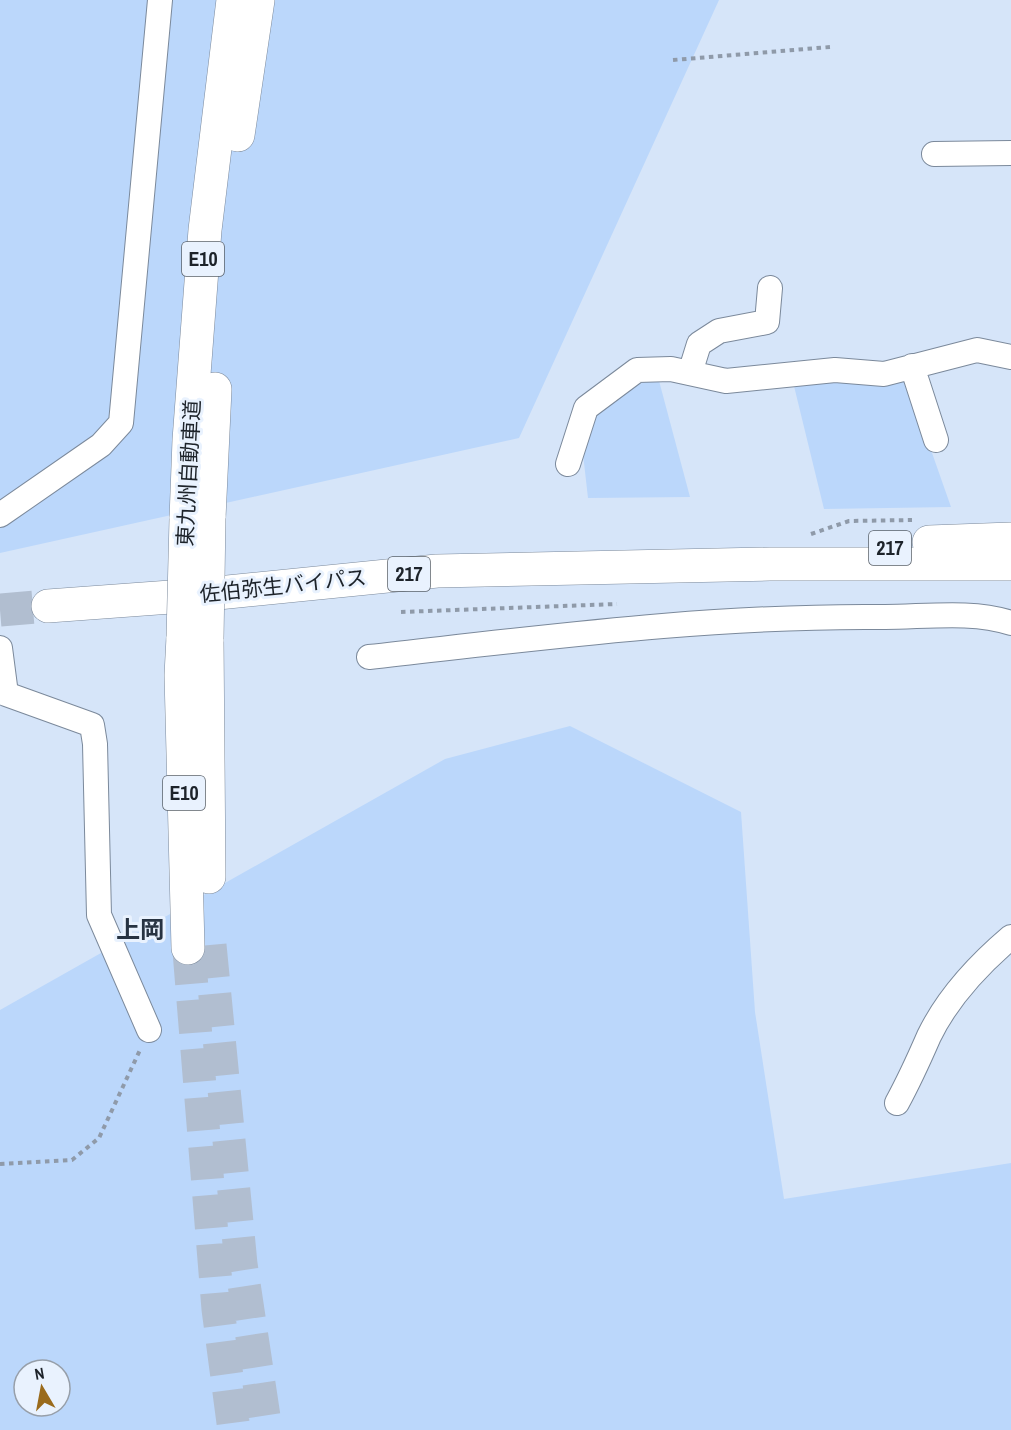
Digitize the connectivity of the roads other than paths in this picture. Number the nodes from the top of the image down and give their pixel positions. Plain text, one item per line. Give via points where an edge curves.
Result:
1 (160, 0) edge
2 (233, 0) edge
3 (258, 0) edge
4 (934, 153) dead end
5 (1011, 153) edge
6 (770, 288) dead end
7 (1011, 357) edge
8 (912, 366) junction
9 (690, 373) junction
10 (936, 440) dead end
11 (568, 464) dead end
12 (0, 515) edge
13 (198, 519) junction
14 (1011, 539) edge
15 (770, 564) junction
16 (1011, 564) edge
17 (48, 606) tunnel mouth
18 (1011, 623) edge
19 (0, 648) edge
20 (369, 657) dead end
21 (1011, 937) edge
22 (199, 946) tunnel mouth
23 (149, 1030) road end
24 (897, 1103) dead end

1 - 12 street via 121,423 101,445
2 - 13 highway, 東九州自動車道 / E10 via 205,230 189,440
3 - 13 highway, 東九州自動車道 / E10 via 234,157 214,392
4 - 5 street
6 - 9 street via 767,322 718,331 699,344
7 - 8 street via 977,350
8 - 9 street via 884,374 835,370 726,381
8 - 10 street
9 - 11 street via 637,370 586,408
13 - 22 highway, 東九州自動車道 / E10, bridge via 195,638
14 - 15 highway, 佐伯弥生バイパス / 217 via 938,541
15 - 16 highway, 佐伯弥生バイパス / 217
15 - 17 highway, 佐伯弥生バイパス / 217 via 436,571
18 - 20 street via 966,617 813,616 671,623
19 - 23 street via 6,694 92,725 99,915
21 - 24 street via 958,990

